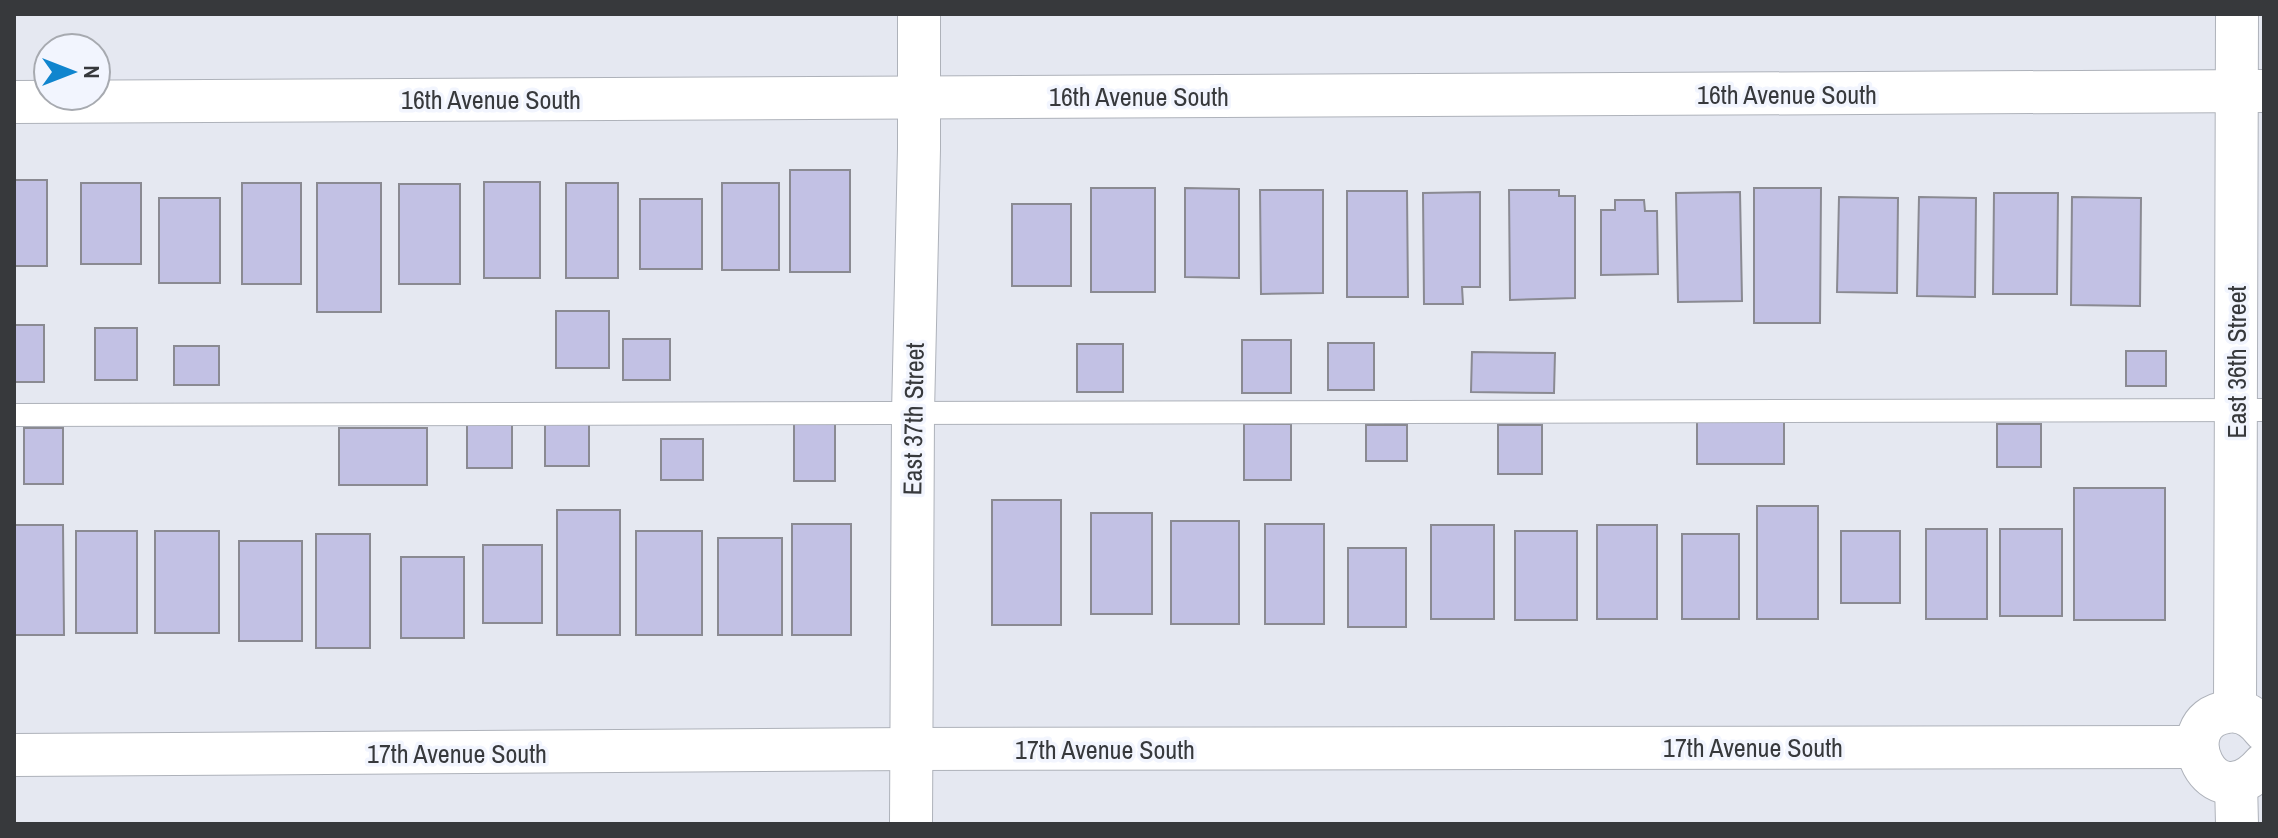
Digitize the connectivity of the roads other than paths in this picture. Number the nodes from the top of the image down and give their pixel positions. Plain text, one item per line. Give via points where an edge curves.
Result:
1 (919, 14) edge
2 (2237, 14) edge
3 (2251, 91) edge
4 (919, 97) junction
5 (14, 102) edge
6 (2250, 410) edge
7 (913, 413) junction
8 (14, 415) edge
9 (2250, 721) edge
10 (2196, 747) junction
11 (911, 749) junction
12 (14, 755) edge
13 (2250, 773) edge
14 (911, 824) edge
15 (2237, 824) edge

1 - 4 street, East 37th Street
2 - 3 street, East 36th Street
3 - 4 street, 16th Avenue South
3 - 6 street, East 36th Street
4 - 5 street, 16th Avenue South
4 - 7 street, East 37th Street
6 - 7 lane
6 - 9 street, East 36th Street
7 - 8 lane
7 - 11 street, East 37th Street
9 - 10 street via 2223,712 2204,724
10 - 11 street, 17th Avenue South
10 - 13 street via 2200,763 2216,779
11 - 12 street, 17th Avenue South
11 - 14 street, East 37th Street
13 - 15 street

